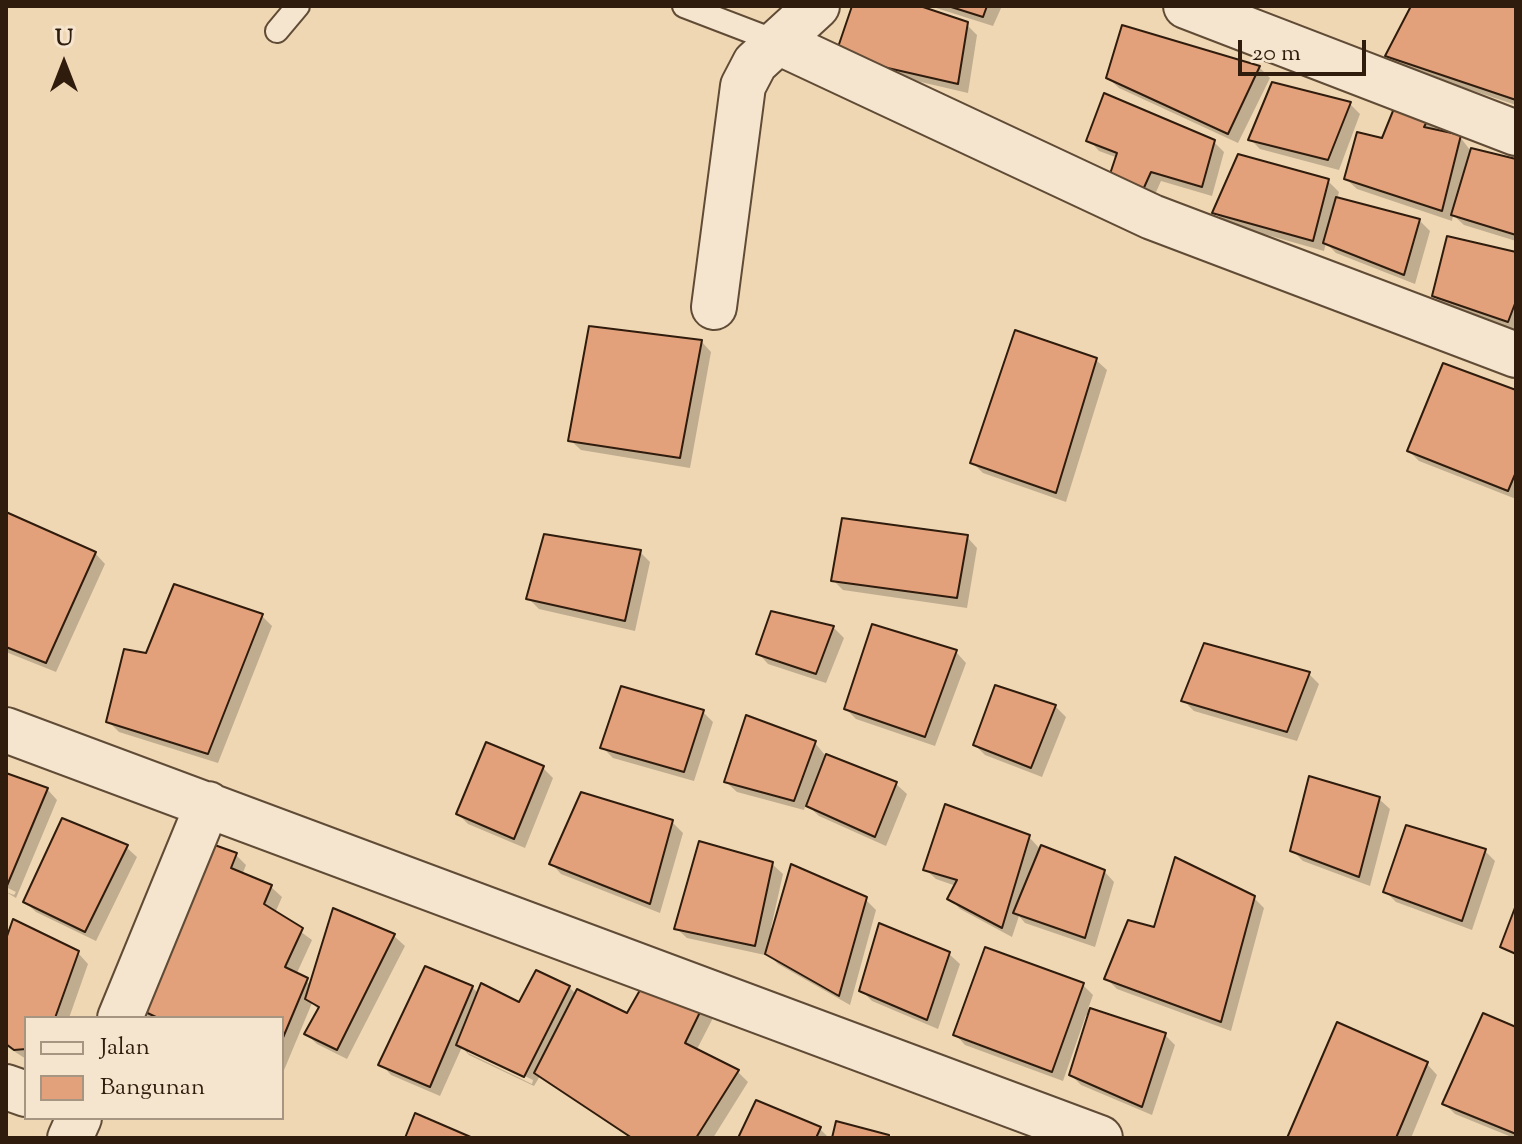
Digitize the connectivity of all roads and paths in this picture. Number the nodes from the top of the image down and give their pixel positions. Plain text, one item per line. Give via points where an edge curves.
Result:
1 (298, 6) edge
2 (684, 6) edge
3 (817, 6) edge
4 (1186, 6) edge
5 (277, 31) dead end
6 (778, 42) junction
7 (1516, 133) edge
8 (714, 307) dead end
9 (1516, 355) edge
10 (6, 730) edge
11 (208, 804) junction
12 (121, 1016) edge
13 (1100, 1138) edge

1 - 5 lane
2 - 6 lane
3 - 6 street
4 - 7 street
6 - 8 street via 755,63 743,86
6 - 9 street via 1152,217
10 - 11 street
11 - 12 street
11 - 13 street

